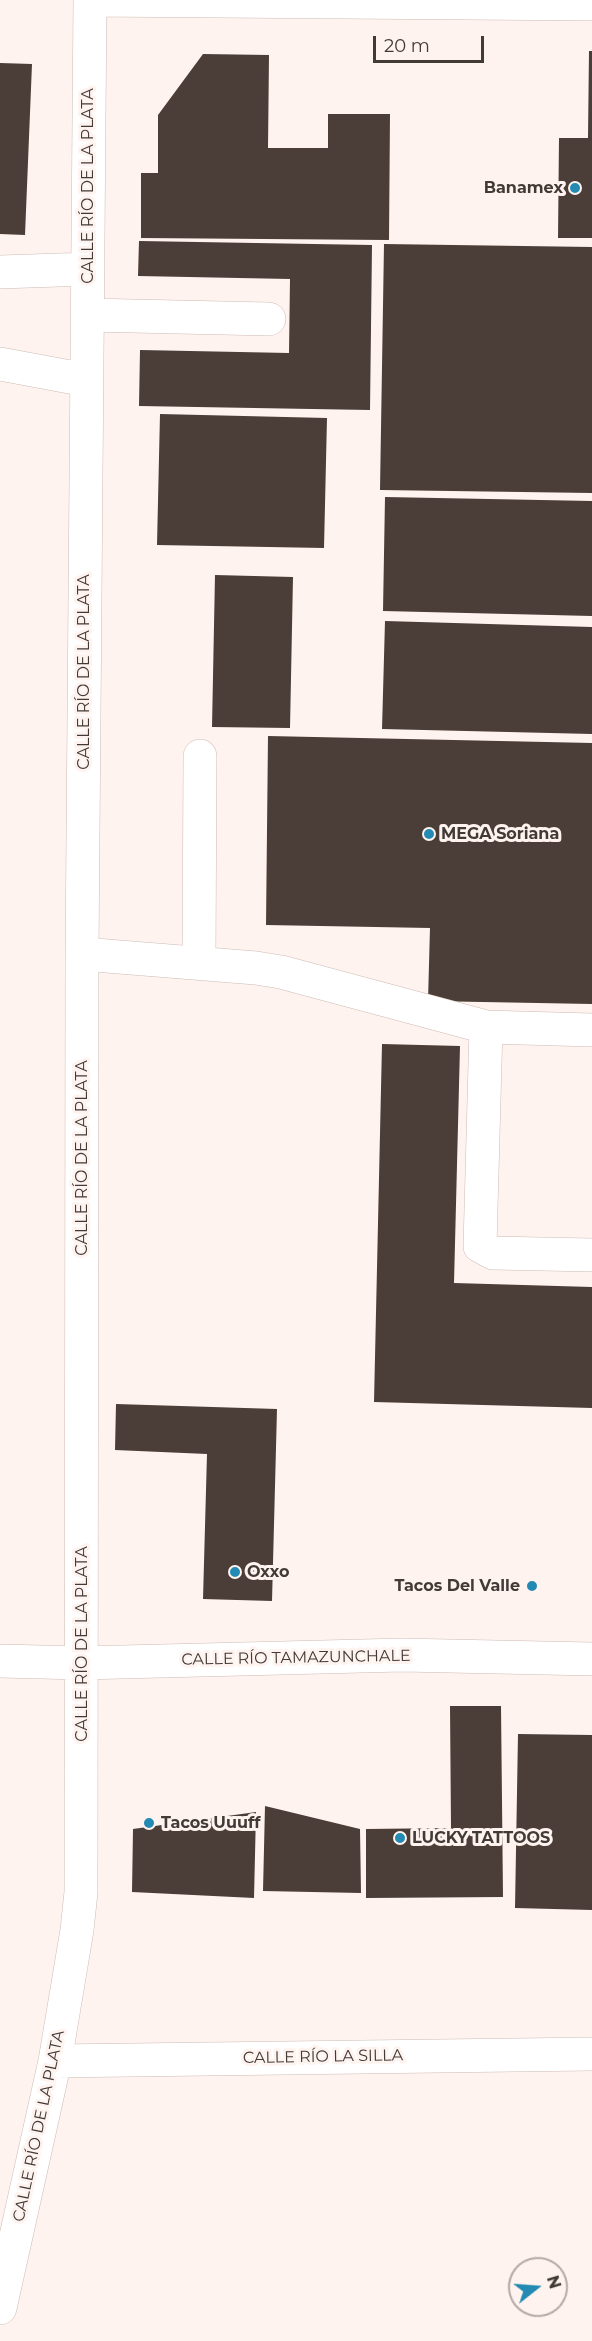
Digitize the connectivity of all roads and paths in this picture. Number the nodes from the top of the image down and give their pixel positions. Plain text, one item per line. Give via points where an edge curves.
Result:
1 (91, 0) edge
2 (592, 4) edge
3 (88, 269) junction
4 (0, 272) edge
5 (87, 315) junction
6 (269, 319) dead end
7 (0, 364) edge
8 (86, 380) junction
9 (200, 756) dead end
10 (82, 954) junction
11 (199, 962) junction
12 (486, 1027) junction
13 (592, 1030) edge
14 (592, 1255) edge
15 (592, 1659) edge
16 (0, 1661) edge
17 (82, 1663) junction
18 (592, 2054) edge
19 (55, 2061) junction
20 (0, 2308) edge

1 - 2 street
1 - 3 street, CALLE RÍO DE LA PLATA
3 - 4 street
3 - 5 street, CALLE RÍO DE LA PLATA
5 - 6 street
5 - 8 street, CALLE RÍO DE LA PLATA
7 - 8 street
8 - 10 street, CALLE RÍO DE LA PLATA
9 - 11 street
10 - 11 street
10 - 17 street, CALLE RÍO DE LA PLATA
11 - 12 street via 281,972
12 - 13 street
12 - 14 street via 480,1246 493,1253
15 - 17 street, CALLE RÍO TAMAZUNCHALE via 402,1655
16 - 17 street, CALLE RÍO TAMAZUNCHALE
17 - 19 street, CALLE RÍO DE LA PLATA via 81,1892
18 - 19 street, CALLE RÍO LA SILLA
19 - 20 street, CALLE RÍO DE LA PLATA

